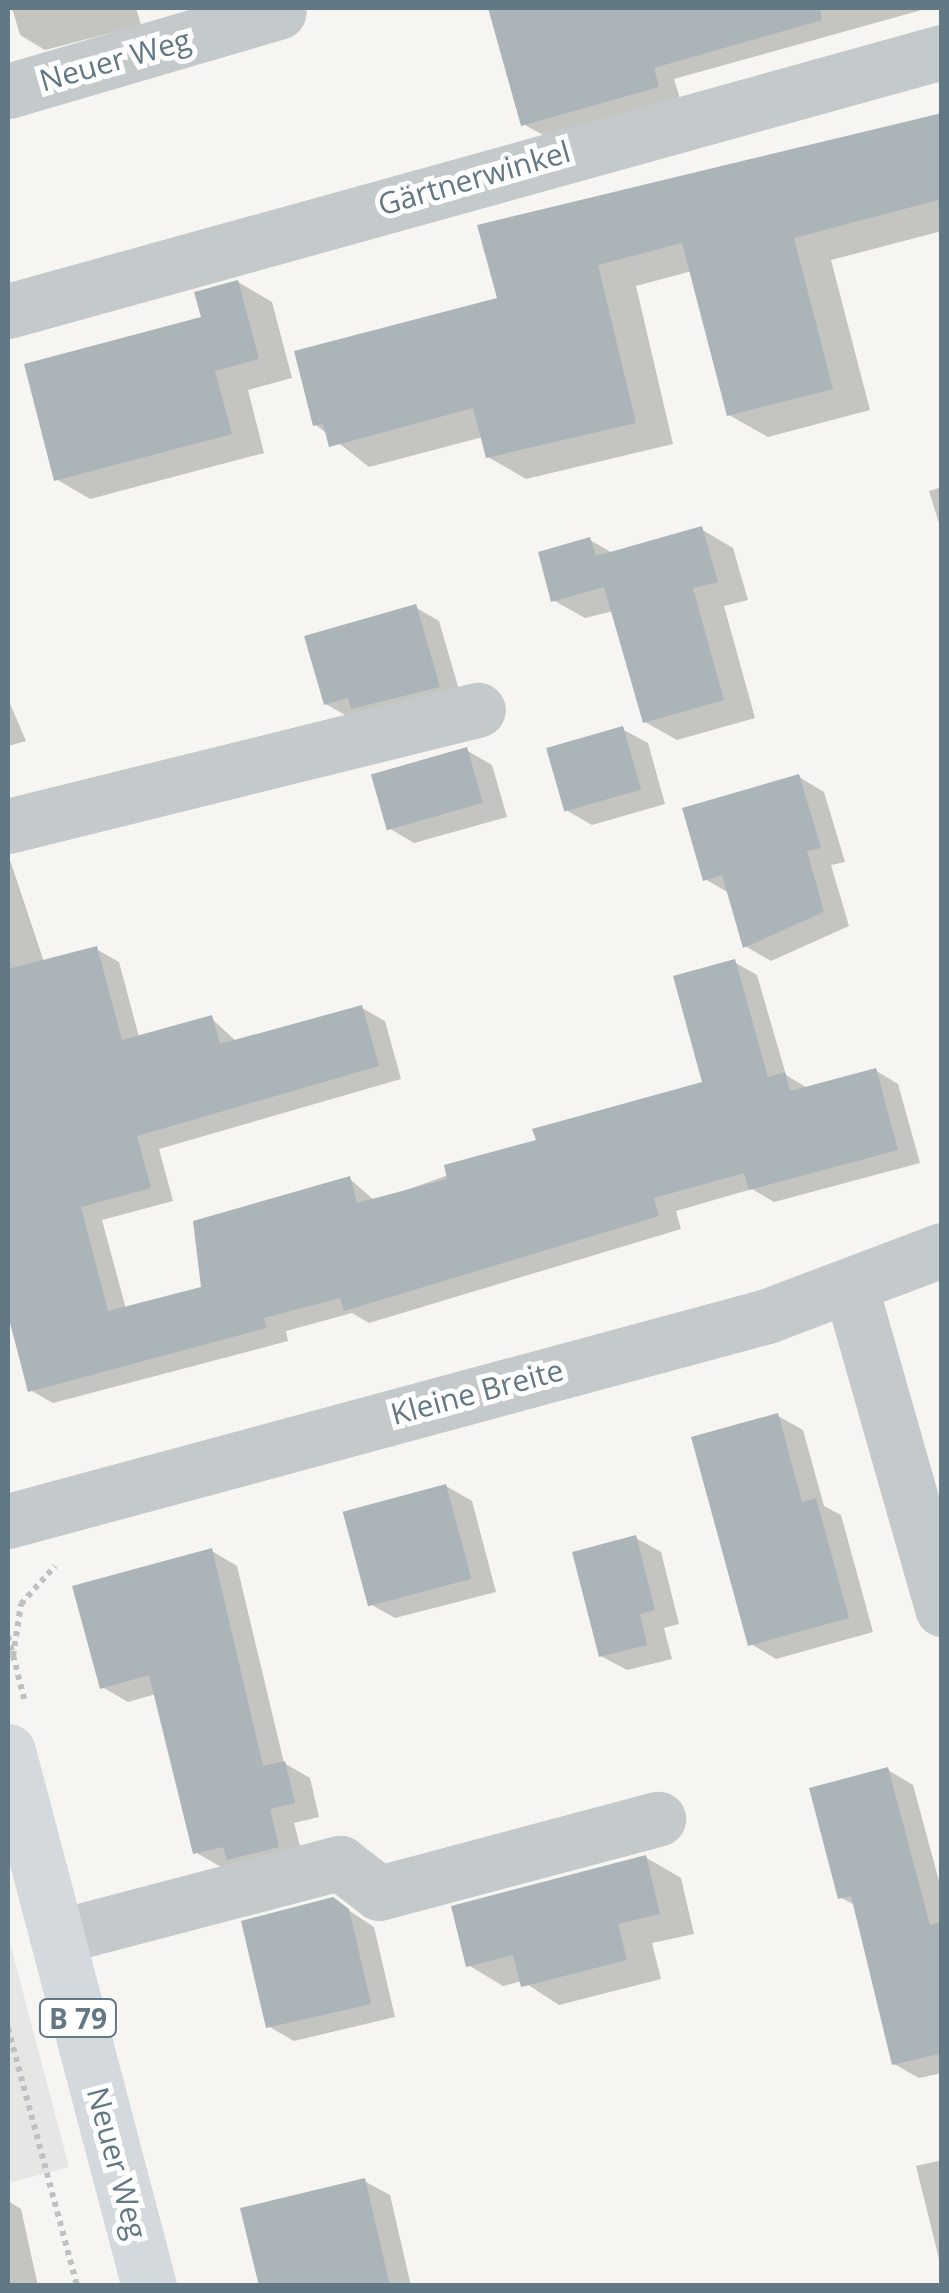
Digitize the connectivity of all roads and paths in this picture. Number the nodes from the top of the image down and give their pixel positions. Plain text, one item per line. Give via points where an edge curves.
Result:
1 (279, 12) dead end
2 (942, 52) edge
3 (8, 91) edge
4 (8, 310) edge
5 (478, 710) dead end
6 (8, 826) edge
7 (942, 1250) edge
8 (850, 1285) junction
9 (8, 1521) edge
10 (942, 1609) edge
11 (8, 1636) edge
12 (13, 1656) dead end
13 (8, 1751) edge
14 (658, 1819) dead end
15 (57, 1937) junction
16 (8, 2028) edge
17 (77, 2286) edge
18 (149, 2286) edge

1 - 3 street, Neuer Weg
2 - 4 street, Gärtnerwinkel
5 - 6 street
7 - 8 street, Kleine Breite
8 - 9 street, Kleine Breite
8 - 10 street
11 - 12 path
13 - 15 main road, Neuer Weg / B 79
14 - 15 street via 380,1892 340,1863
15 - 18 main road, Neuer Weg / B 79
16 - 17 path

